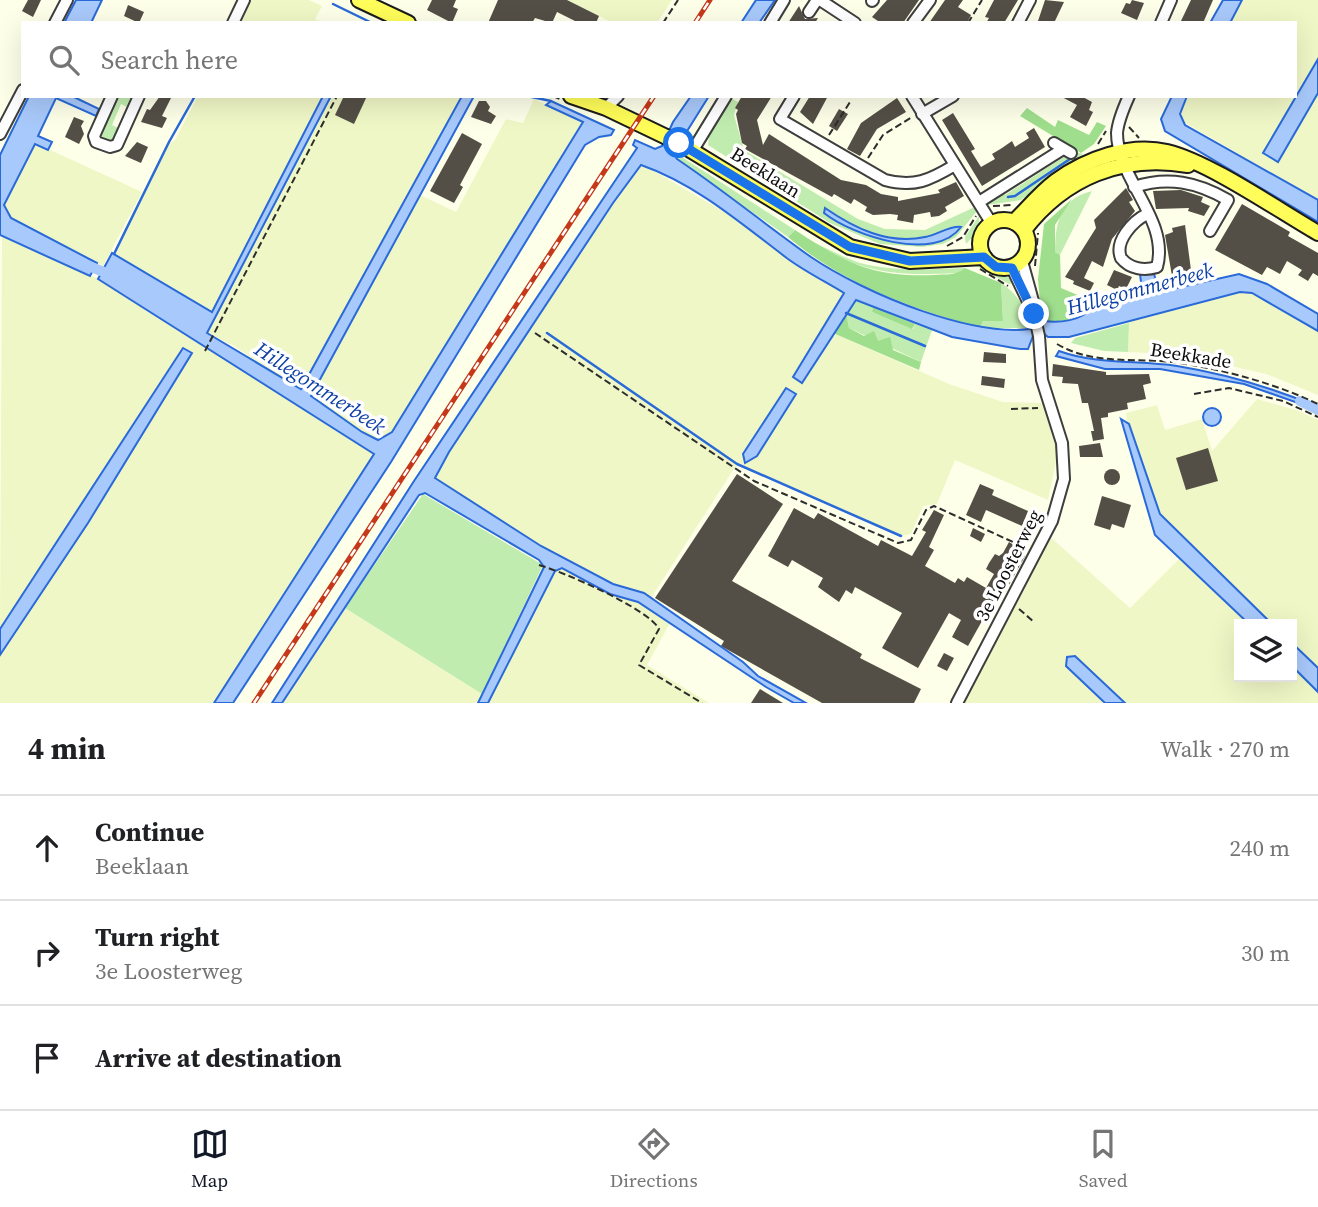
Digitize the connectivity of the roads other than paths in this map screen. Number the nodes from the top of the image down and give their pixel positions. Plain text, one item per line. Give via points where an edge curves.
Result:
1 (66, 0) edge
2 (244, 0) edge
3 (359, 0) edge
4 (784, 0) edge
5 (819, 0) edge
6 (930, 0) edge
7 (1030, 0) edge
8 (1171, 0) edge
9 (808, 12) dead end
10 (841, 19) edge
11 (56, 21) edge
12 (234, 21) edge
13 (404, 21) edge
14 (771, 21) edge
15 (914, 21) edge
16 (1019, 21) edge
17 (1162, 21) edge
18 (21, 94) edge
19 (112, 98) edge
20 (138, 98) edge
21 (577, 98) edge
22 (616, 98) edge
23 (725, 98) edge
24 (793, 98) edge
25 (913, 98) edge
26 (949, 98) edge
27 (1128, 98) edge
28 (606, 108) junction
29 (922, 113) junction
30 (0, 134) edge
31 (1062, 148) dead end
32 (694, 150) junction
33 (1122, 159) junction
34 (955, 165) junction
35 (1236, 186) junction
36 (1134, 187) junction
37 (1228, 200) junction
38 (985, 212) junction
39 (1147, 214) junction
40 (1019, 226) junction
41 (1210, 231) dead end
42 (1318, 233) edge
43 (981, 240) junction
44 (902, 258) junction
45 (979, 262) junction
46 (1017, 264) junction
47 (957, 703) edge

1 - 11 street
2 - 12 street
3 - 13 main road
4 - 14 street
5 - 9 street
5 - 10 street
6 - 15 street
7 - 16 street
8 - 17 street
18 - 30 street
19 - 20 street via 94,136 96,142 110,148 117,145
21 - 28 main road, Beeklaan
22 - 28 street
23 - 32 street
24 - 34 street via 780,119 862,168 902,185 923,183
25 - 29 street
26 - 29 street
27 - 33 street via 1117,128
28 - 32 main road, Beeklaan
29 - 34 street
31 - 38 street
32 - 44 main road, Beeklaan via 850,247
33 - 35 main road via 1166,152
33 - 36 street
33 - 40 main road via 1069,187
34 - 38 street
35 - 37 street
35 - 42 main road
36 - 37 street via 1168,180 1186,182
36 - 39 street
37 - 41 street
38 - 40 main road
38 - 43 main road
39 - 39 street via 1159,260 1151,269 1133,268 1121,258 1120,245 1132,225
40 - 46 main road via 1029,247
43 - 44 main road, Beeklaan via 943,253
43 - 45 main road
44 - 45 main road, Beeklaan
45 - 46 main road via 996,267
46 - 47 street, 3e Loosterweg via 1038,331 1042,380 1062,443 1064,479 1052,521

